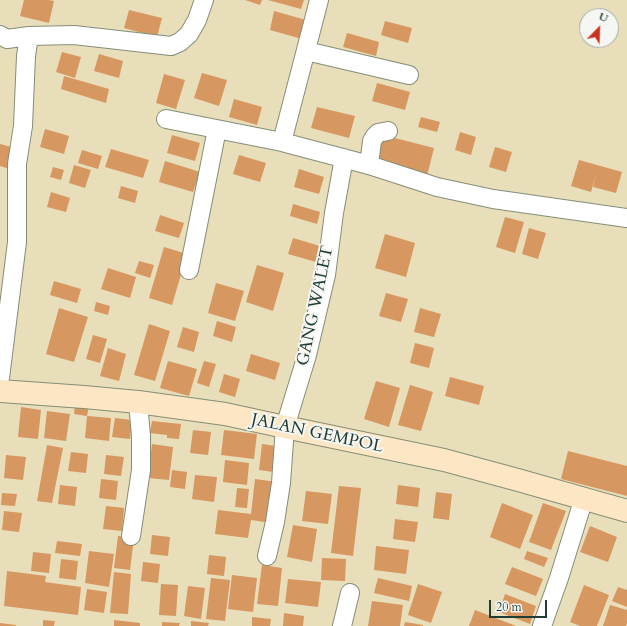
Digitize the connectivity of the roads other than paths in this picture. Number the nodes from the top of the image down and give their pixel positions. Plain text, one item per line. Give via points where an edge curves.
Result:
1 (204, 0) edge
2 (319, 0) edge
3 (0, 35) edge
4 (29, 36) junction
5 (306, 51) junction
6 (409, 75) dead end
7 (166, 119) dead end
8 (217, 129) junction
9 (388, 132) dead end
10 (282, 142) junction
11 (344, 158) junction
12 (368, 165) junction
13 (627, 218) edge
14 (189, 270) dead end
15 (0, 378) edge
16 (0, 391) edge
17 (138, 402) junction
18 (284, 427) junction
19 (584, 498) junction
20 (627, 511) edge
21 (131, 536) dead end
22 (267, 556) dead end
23 (350, 593) dead end
24 (342, 626) edge
25 (542, 626) edge

1 - 4 street via 189,34 171,46 74,35
2 - 5 street
3 - 4 street via 7,39
4 - 15 street via 23,126 17,164 17,242
5 - 6 street
5 - 10 street
7 - 8 street
8 - 10 street
8 - 14 street
9 - 12 street via 375,136
10 - 11 street
11 - 12 street
11 - 18 street, GANG WALET via 326,275 307,355
12 - 13 street via 437,187 493,199
16 - 17 main road, JALAN GEMPOL
17 - 18 main road, JALAN GEMPOL via 225,414
17 - 21 street via 142,436 141,470
18 - 19 main road, JALAN GEMPOL via 444,460
18 - 22 street, GANG WALET via 281,484
19 - 20 main road, JALAN GEMPOL
19 - 25 street
23 - 24 street

